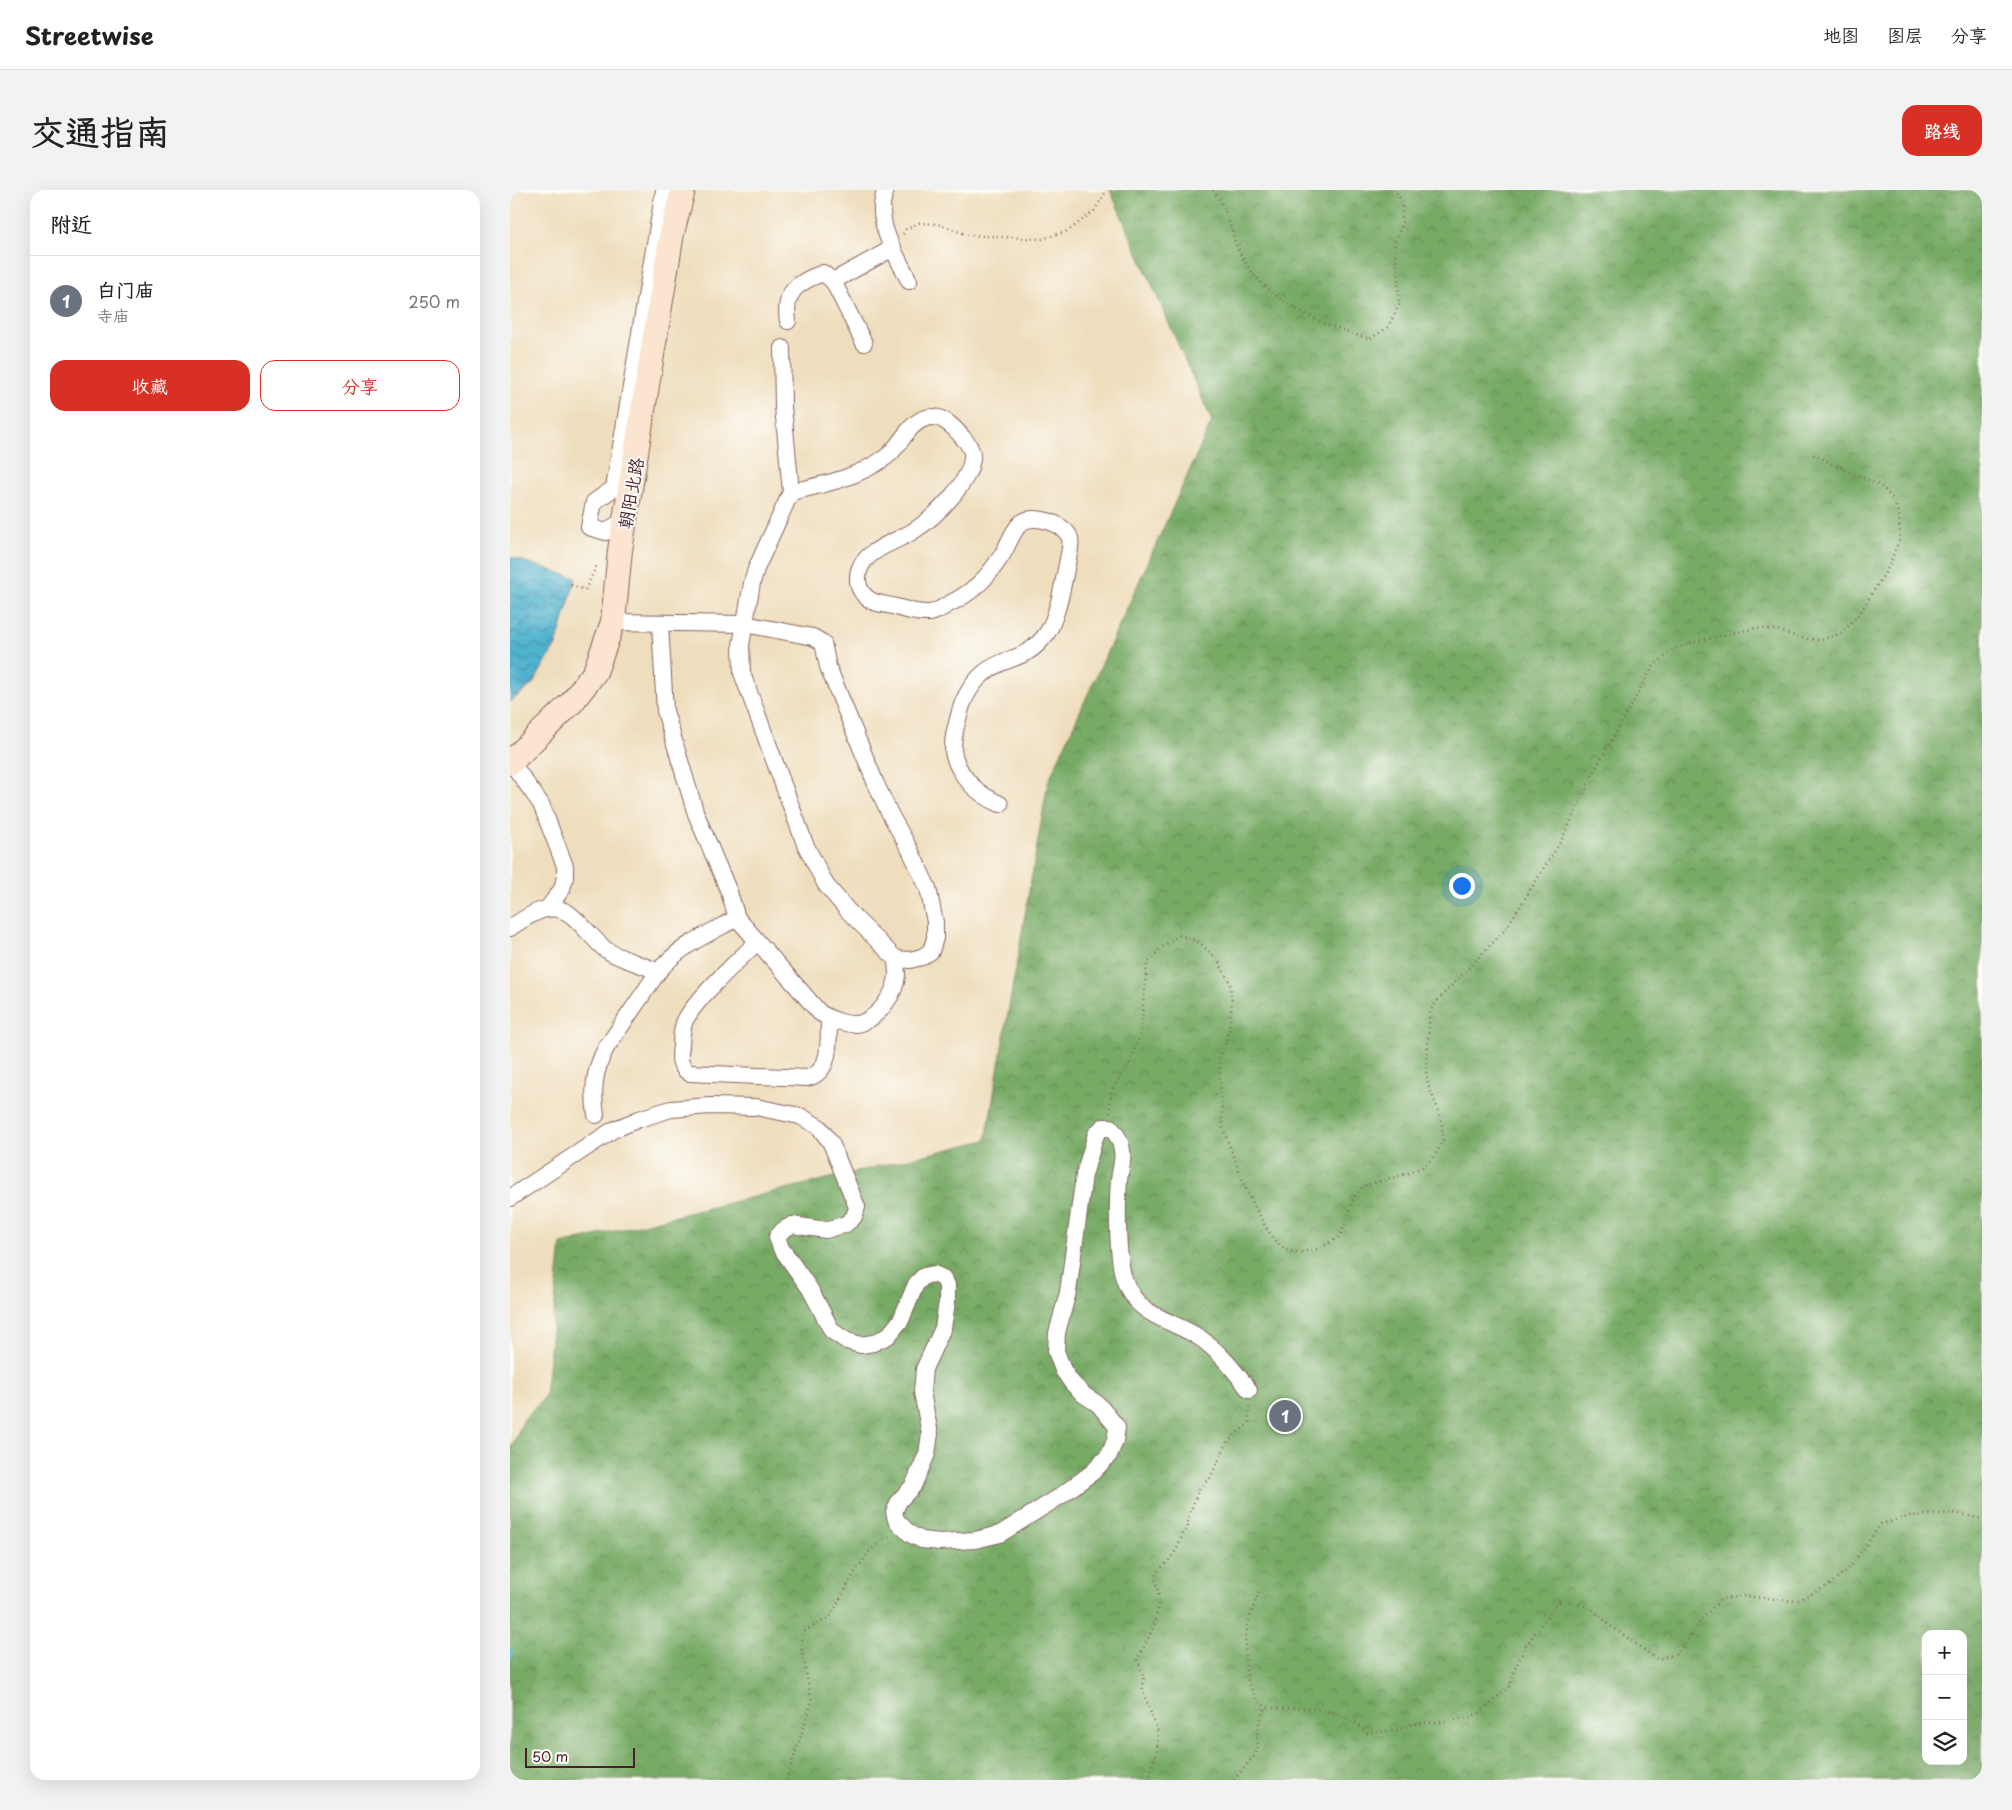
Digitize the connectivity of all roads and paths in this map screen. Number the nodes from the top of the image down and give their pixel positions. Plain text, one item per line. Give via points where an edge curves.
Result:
1 (664, 190) edge
2 (683, 190) edge
3 (886, 190) edge
4 (1107, 190) edge
5 (1213, 190) edge
6 (1395, 190) edge
7 (893, 248) junction
8 (833, 281) junction
9 (909, 281) dead end
10 (788, 321) dead end
11 (864, 342) dead end
12 (782, 348) dead end
13 (1810, 453) dead end
14 (791, 492) junction
15 (626, 518) junction
16 (620, 550) junction
17 (570, 585) dead end
18 (613, 622) junction
19 (660, 623) junction
20 (745, 624) junction
21 (511, 763) edge
22 (1000, 804) dead end
23 (548, 908) junction
24 (736, 918) junction
25 (510, 928) edge
26 (757, 942) junction
27 (896, 959) junction
28 (658, 972) junction
29 (829, 1018) junction
30 (596, 1115) dead end
31 (1110, 1127) junction
32 (510, 1198) edge
33 (1249, 1390) joint
34 (1982, 1519) edge
35 (906, 1530) junction
36 (1259, 1592) dead end
37 (1266, 1706) junction
38 (786, 1780) edge
39 (1150, 1780) edge
40 (1234, 1780) edge

1 - 15 street via 614,488 594,502 589,527 606,532
2 - 15 main road, 朝阳北路 via 672,233
3 - 7 street via 883,223
4 - 7 path via 1088,216 1068,231 1042,239 968,235 938,224 919,223 906,229
5 - 6 path via 1226,211 1239,251 1256,275 1282,301 1340,331 1370,339 1388,327 1398,305 1394,243 1402,224 1402,202
7 - 8 street
7 - 9 street
8 - 10 street via 823,273 796,286 786,309
8 - 11 street
12 - 14 street via 783,406
13 - 31 path via 1881,486 1893,500 1899,515 1900,538 1889,566 1860,614 1841,634 1821,640 1756,628 1733,632 1673,649 1652,668 1598,764 1561,841 1505,930 1430,1010 1426,1071 1439,1111 1443,1140 1426,1165 1363,1186 1354,1197 1339,1237 1321,1248 1288,1251 1277,1243 1249,1196 1223,1129 1219,1061 1230,1030 1230,983 1217,959 1199,942 1180,935 1161,948 1147,964 1140,1037 1128,1066 1112,1091
14 - 20 street via 756,569
14 - 22 street via 864,472 888,456 912,427 924,418 934,416 946,421 971,449 967,474 950,498 916,530 869,555 858,569 858,587 864,595 874,602 930,613 970,593 980,584 1021,524 1030,518 1055,524 1070,538 1054,618 1048,632 1031,652 998,664 984,673 965,697 960,711 953,744 954,756 977,791
15 - 16 main road, 朝阳北路
16 - 17 path via 604,552 586,590
16 - 18 main road, 朝阳北路
18 - 19 street
18 - 21 main road, 朝阳北路 via 595,672 572,702
19 - 20 street
19 - 24 street via 665,711 696,814 729,892
20 - 27 street via 741,645 742,673 805,844 835,898
20 - 27 street via 813,637 823,643 828,667 876,784 928,888 935,922 931,951 910,960
21 - 23 street via 541,804 565,866 562,889
23 - 25 street
23 - 28 street via 571,915 596,942 616,956
24 - 26 street
24 - 28 street via 687,945
26 - 29 street via 811,1004
26 - 29 street via 710,990 684,1023 680,1053 683,1069 690,1073 814,1076 820,1072 827,1058
27 - 29 street via 897,976 892,992 877,1013 860,1024
28 - 30 street via 599,1061 593,1089
31 - 33 street via 1117,1134 1122,1151 1120,1250 1124,1278 1132,1298 1147,1312 1198,1337 1221,1355
31 - 35 street via 1103,1127 1096,1134 1084,1175 1068,1292 1057,1333 1056,1351 1072,1383 1098,1404 1117,1427 1109,1455 1060,1497 1000,1534 975,1540 940,1542 922,1540
32 - 35 street via 614,1130 670,1109 756,1106 800,1116 819,1127 831,1143 850,1186 857,1207 854,1216 846,1224 826,1230 792,1225 777,1237 781,1248 810,1288 832,1331 846,1341 861,1345 873,1343 888,1336 901,1320 916,1284 924,1276 934,1274 943,1278 947,1285 943,1328 924,1369 922,1392 930,1434 927,1454 914,1486 894,1512 896,1520
33 - 39 path via 1249,1423 1228,1441 1210,1478 1200,1487 1188,1517 1188,1529 1157,1572 1157,1616 1150,1637 1137,1659 1144,1677 1144,1697 1158,1732 1157,1754
34 - 37 path via 1956,1513 1910,1516 1881,1524 1850,1567 1828,1586 1796,1601 1745,1596 1721,1599 1677,1654 1663,1658 1657,1659 1591,1608 1558,1602 1526,1645 1510,1686 1470,1718 1367,1733 1357,1723 1320,1708
35 - 38 path via 883,1539 868,1553 830,1617 804,1632 801,1647 812,1702
36 - 37 path via 1247,1628 1246,1675 1254,1696
37 - 40 path via 1260,1720 1256,1740 1259,1745 1255,1755

